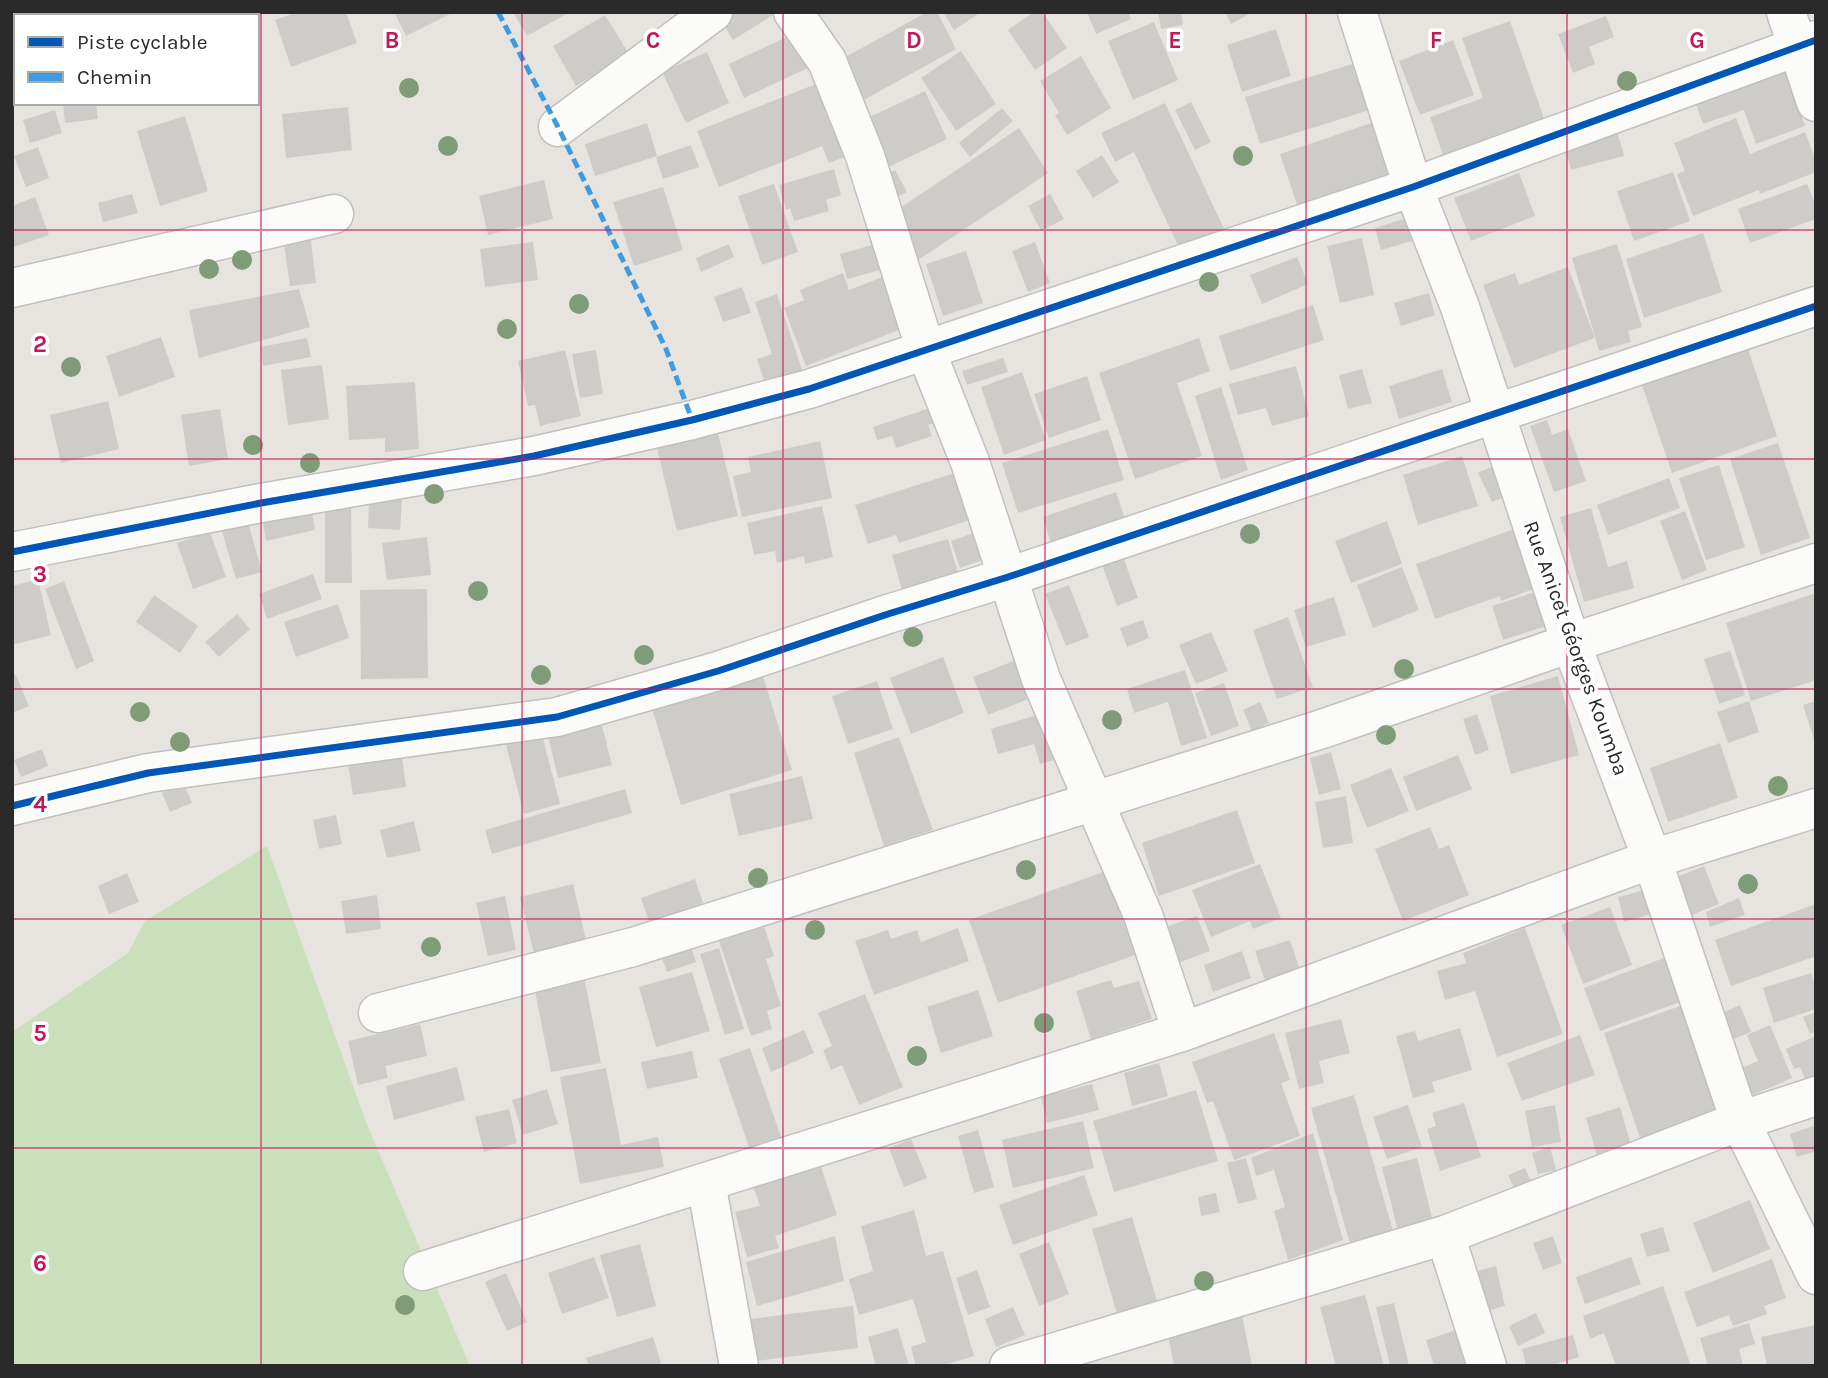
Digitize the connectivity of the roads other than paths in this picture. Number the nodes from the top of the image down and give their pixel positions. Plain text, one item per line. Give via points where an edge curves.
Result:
1 (713, 12) edge
2 (793, 12) edge
3 (1357, 12) edge
4 (1800, 33) edge
5 (1816, 102) edge
6 (558, 127) dead end
7 (1413, 187) junction
8 (334, 214) dead end
9 (12, 288) edge
10 (1816, 306) edge
11 (926, 351) junction
12 (1496, 414) junction
13 (12, 552) edge
14 (1816, 563) edge
15 (1008, 577) junction
16 (1571, 643) junction
17 (1093, 802) junction
18 (12, 806) edge
19 (1816, 808) edge
20 (1652, 859) junction
21 (378, 1013) dead end
22 (1182, 1032) junction
23 (1816, 1096) edge
24 (1740, 1121) junction
25 (706, 1182) junction
26 (1445, 1236) junction
27 (423, 1270) dead end
28 (1816, 1275) edge
29 (739, 1366) edge
30 (1009, 1366) edge
31 (1487, 1366) edge

1 - 6 street
2 - 11 street via 827,61 856,132
3 - 7 street, Rue Anicet Géorges Koumba
4 - 5 street
4 - 7 street
7 - 11 street
7 - 12 street, Rue Anicet Géorges Koumba
8 - 9 street
10 - 12 street
11 - 13 street via 770,400 534,456
11 - 15 street via 970,462
12 - 15 street
12 - 16 street, Rue Anicet Géorges Koumba
14 - 16 street
15 - 17 street via 1041,679
15 - 18 street via 557,718 148,773
16 - 17 street
16 - 20 street, Rue Anicet Géorges Koumba
17 - 21 street via 633,947
17 - 22 street via 1143,915
19 - 20 street
20 - 22 street
20 - 24 street, Rue Anicet Géorges Koumba
22 - 25 street
23 - 24 street
24 - 26 street
24 - 28 street, Rue Anicet Géorges Koumba
25 - 27 street
25 - 29 street
26 - 30 street
26 - 31 street

